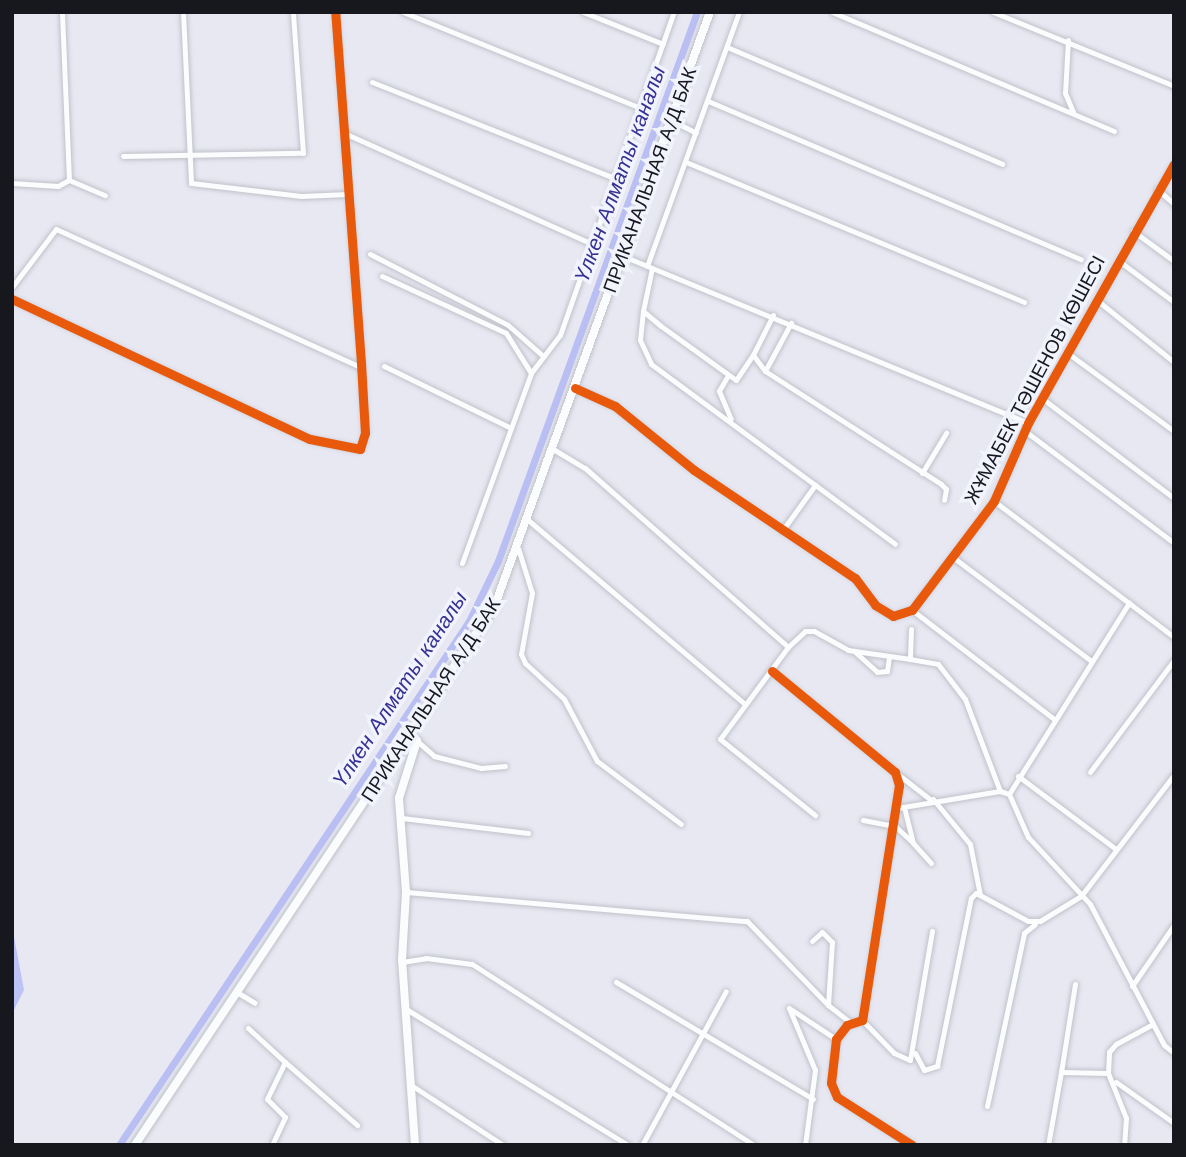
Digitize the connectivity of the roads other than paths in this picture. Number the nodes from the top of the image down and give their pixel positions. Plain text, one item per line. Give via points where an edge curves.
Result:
1 (62, 12) edge
2 (183, 12) edge
3 (293, 12) edge
4 (335, 12) edge
5 (403, 12) edge
6 (583, 12) edge
7 (674, 12) edge
8 (710, 12) edge
9 (739, 12) edge
10 (832, 12) edge
11 (993, 12) edge
12 (846, 15) edge
13 (1069, 40) junction
14 (663, 44) junction
15 (727, 47) junction
16 (372, 82) dead end
17 (1174, 86) edge
18 (708, 101) junction
19 (638, 107) junction
20 (1073, 113) junction
21 (671, 120) junction
22 (1114, 131) dead end
23 (344, 133) junction
24 (696, 133) junction
25 (123, 156) dead end
26 (192, 156) junction
27 (686, 162) junction
28 (1002, 164) dead end
29 (1174, 164) edge
30 (615, 178) junction
31 (69, 180) junction
32 (12, 183) edge
33 (1157, 189) junction
34 (348, 194) junction
35 (105, 195) dead end
36 (1174, 204) edge
37 (1133, 231) junction
38 (592, 244) junction
39 (370, 254) dead end
40 (623, 256) junction
41 (1081, 259) dead end
42 (1119, 261) junction
43 (1174, 261) edge
44 (650, 267) junction
45 (382, 276) dead end
46 (12, 287) edge
47 (12, 299) edge
48 (1098, 301) junction
49 (1024, 302) dead end
50 (1174, 302) edge
51 (643, 311) junction
52 (773, 315) junction
53 (791, 323) junction
54 (1069, 354) junction
55 (753, 355) junction
56 (543, 356) junction
57 (1174, 362) edge
58 (384, 366) dead end
59 (362, 368) junction
60 (765, 371) junction
61 (531, 373) junction
62 (727, 377) junction
63 (575, 388) junction
64 (1043, 399) junction
65 (732, 422) junction
66 (1028, 423) junction
67 (509, 427) junction
68 (1025, 431) junction
69 (1174, 431) edge
70 (946, 433) dead end
71 (553, 449) junction
72 (922, 473) junction
73 (815, 485) junction
74 (1174, 498) edge
75 (944, 500) dead end
76 (994, 501) junction
77 (528, 520) junction
78 (782, 531) junction
79 (1174, 543) edge
80 (895, 544) dead end
81 (518, 548) junction
82 (954, 558) junction
83 (463, 563) dead end
84 (1129, 603) junction
85 (912, 610) junction
86 (911, 629) dead end
87 (1174, 637) edge
88 (788, 647) junction
89 (854, 651) junction
90 (889, 657) junction
91 (910, 659) junction
92 (1090, 660) junction
93 (1174, 660) edge
94 (772, 671) junction
95 (744, 703) junction
96 (1054, 719) junction
97 (409, 734) junction
98 (417, 741) junction
99 (505, 766) dead end
100 (895, 772) junction
101 (1090, 772) dead end
102 (1174, 775) edge
103 (1018, 776) junction
104 (1000, 791) junction
105 (1009, 794) junction
106 (932, 799) junction
107 (901, 808) junction
108 (815, 814) dead end
109 (402, 818) junction
110 (863, 820) dead end
111 (681, 824) dead end
112 (890, 825) junction
113 (528, 833) dead end
114 (913, 843) junction
115 (1116, 849) junction
116 (931, 863) dead end
117 (406, 892) junction
118 (980, 895) junction
119 (1081, 896) junction
120 (1035, 924) junction
121 (1174, 925) edge
122 (932, 931) dead end
123 (813, 941) dead end
124 (402, 962) junction
125 (616, 982) dead end
126 (1075, 984) dead end
127 (1132, 986) junction
128 (726, 991) dead end
129 (240, 994) junction
130 (255, 1003) dead end
131 (828, 1005) junction
132 (406, 1009) junction
133 (862, 1020) junction
134 (851, 1023) junction
135 (1153, 1024) junction
136 (248, 1028) dead end
137 (704, 1031) junction
138 (836, 1039) junction
139 (915, 1053) junction
140 (1174, 1053) edge
141 (285, 1062) junction
142 (1061, 1072) junction
143 (1108, 1073) junction
144 (1113, 1080) junction
145 (411, 1085) junction
146 (670, 1092) junction
147 (813, 1099) junction
148 (987, 1106) dead end
149 (1174, 1123) edge
150 (357, 1125) dead end
151 (1127, 1144) edge
152 (135, 1145) edge
153 (272, 1145) edge
154 (415, 1145) edge
155 (503, 1145) edge
156 (628, 1145) edge
157 (642, 1145) edge
158 (754, 1145) edge
159 (804, 1145) edge
160 (912, 1145) edge
161 (1048, 1145) edge

1 - 31 street
2 - 26 street
3 - 26 street via 303,153
4 - 23 street
5 - 19 street
6 - 14 street
7 - 14 street
8 - 21 main road, ПРИКАНАЛЬНАЯ А/Д БАК
9 - 15 street
10 - 12 street
11 - 13 street
12 - 20 street
13 - 17 street
13 - 20 street via 1065,93
14 - 19 street
15 - 18 street
15 - 28 street
16 - 30 street
18 - 24 street
18 - 41 street
19 - 30 street
20 - 22 street
21 - 24 street
21 - 40 main road, ПРИКАНАЛЬНАЯ А/Д БАК
23 - 34 street
23 - 38 street
24 - 27 street
25 - 26 street
26 - 34 street via 191,183 301,196
27 - 44 street
27 - 49 street
29 - 33 street, ЖҰМАБЕК ТӘШЕНОВ КӨШЕСІ
30 - 38 street
31 - 32 street via 30,188
31 - 35 street
33 - 36 street
33 - 37 street, ЖҰМАБЕК ТӘШЕНОВ КӨШЕСІ
34 - 59 street
37 - 42 street, ЖҰМАБЕК ТӘШЕНОВ КӨШЕСІ
37 - 43 street
38 - 56 street via 560,335
39 - 56 street via 508,325
40 - 44 street
40 - 63 main road, ПРИКАНАЛЬНАЯ А/Д БАК
42 - 48 street, ЖҰМАБЕК ТӘШЕНОВ КӨШЕСІ
42 - 50 street
44 - 51 street
44 - 52 street
45 - 61 street via 506,333
46 - 59 street via 56,229
47 - 59 street via 310,439 346,450 364,444
48 - 54 street, ЖҰМАБЕК ТӘШЕНОВ КӨШЕСІ
48 - 57 street
51 - 62 street
51 - 65 street via 640,340 651,364
52 - 53 street
52 - 55 street
53 - 60 street
53 - 66 street
54 - 64 street, ЖҰМАБЕК ТӘШЕНОВ КӨШЕСІ
54 - 69 street
55 - 60 street
55 - 62 street via 741,378
56 - 61 street
58 - 67 street
60 - 72 street
61 - 67 street
62 - 65 street via 719,391
63 - 71 main road, ПРИКАНАЛЬНАЯ А/Д БАК
63 - 78 street via 615,406
64 - 66 street, ЖҰМАБЕК ТӘШЕНОВ КӨШЕСІ
64 - 74 street
65 - 73 street
66 - 68 street, ЖҰМАБЕК ТӘШЕНОВ КӨШЕСІ
67 - 83 street
68 - 76 street, ЖҰМАБЕК ТӘШЕНОВ КӨШЕСІ
68 - 79 street
70 - 72 street
71 - 77 main road, ПРИКАНАЛЬНАЯ А/Д БАК
71 - 88 street via 585,468
72 - 75 street via 946,489
73 - 78 street
73 - 80 street
76 - 82 street, ЖҰМАБЕК ТӘШЕНОВ КӨШЕСІ
76 - 84 street
77 - 81 main road, ПРИКАНАЛЬНАЯ А/Д БАК
77 - 95 street
78 - 85 street via 855,578 875,606 893,616
81 - 97 main road, ПРИКАНАЛЬНАЯ А/Д БАК via 495,605
81 - 111 street via 532,593 521,654 525,663 557,689 597,761
82 - 85 street, ЖҰМАБЕК ТӘШЕНОВ КӨШЕСІ
82 - 92 street
84 - 87 street
84 - 92 street
85 - 96 street
86 - 91 street
88 - 89 street via 804,631 814,631
88 - 94 street
89 - 90 street
89 - 90 street via 877,672 887,671
90 - 91 street
91 - 104 street via 938,664 965,699
92 - 96 street
93 - 101 street
94 - 95 street
94 - 100 street
95 - 108 street via 720,739
96 - 103 street
97 - 98 street
97 - 129 main road, ПРИКАНАЛЬНАЯ А/Д БАК
98 - 99 street via 434,757 481,768
98 - 109 main road via 402,783
100 - 106 street
100 - 107 street
102 - 115 street
103 - 105 street
103 - 115 street
104 - 105 street
104 - 106 street
105 - 119 street via 1028,837
106 - 107 street
106 - 118 street via 970,844
107 - 112 street
107 - 114 street
109 - 113 street
109 - 117 main road
110 - 112 street
112 - 114 street
112 - 133 street
114 - 116 street
115 - 119 street
117 - 124 main road
117 - 131 street via 747,921
118 - 120 street
118 - 139 street via 971,898 937,1066 924,1070
119 - 120 street
119 - 127 street
120 - 148 street via 1024,933
121 - 127 street
122 - 139 street
123 - 131 street via 822,932 832,942
124 - 132 main road
124 - 146 street via 426,958 472,964
125 - 137 street
126 - 142 street
127 - 135 street
128 - 137 street
129 - 130 street
129 - 152 main road, ПРИКАНАЛЬНАЯ А/Д БАК
131 - 134 street
132 - 145 main road
132 - 156 street
133 - 134 street
133 - 139 street via 904,1060
134 - 138 street
135 - 140 street
135 - 143 street via 1116,1044 1109,1052
136 - 141 street
137 - 146 street
137 - 147 street
138 - 147 street via 789,1008 796,1034 813,1058
138 - 160 street via 831,1083 837,1097
141 - 150 street
141 - 153 street via 267,1099 285,1117
142 - 143 street
142 - 161 street
143 - 144 street
144 - 149 street
144 - 151 street via 1126,1118
145 - 154 main road
145 - 155 street
146 - 157 street
146 - 158 street
147 - 159 street

